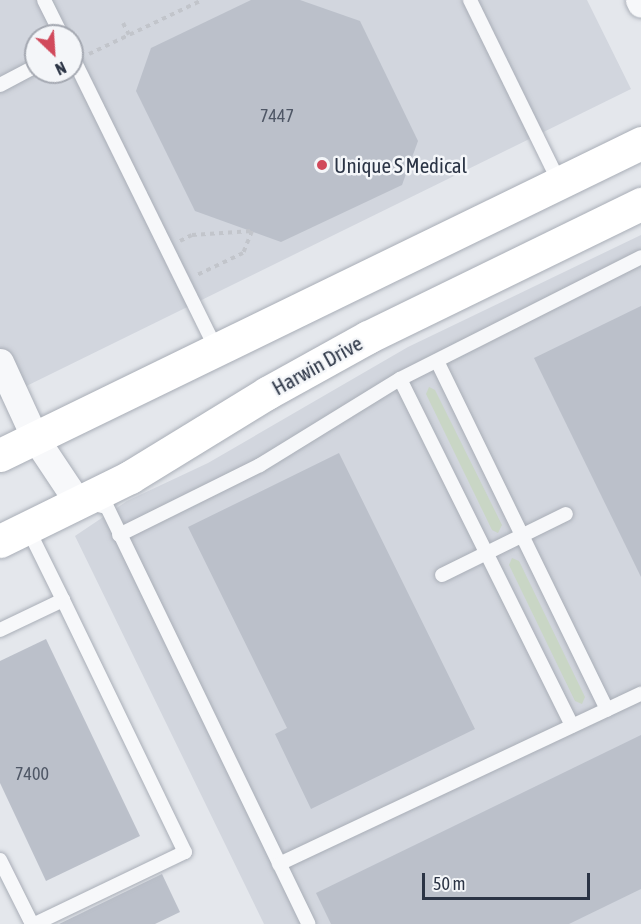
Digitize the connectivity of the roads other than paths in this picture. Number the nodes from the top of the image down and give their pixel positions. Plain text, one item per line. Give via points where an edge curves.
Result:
1 (44, 0) edge
2 (470, 0) edge
3 (56, 24) edge
4 (24, 72) edge
5 (84, 81) edge
6 (0, 85) edge
7 (641, 143) edge
8 (559, 182) junction
9 (641, 204) edge
10 (641, 258) edge
11 (215, 347) junction
12 (437, 361) junction
13 (0, 362) edge
14 (400, 379) junction
15 (35, 438) junction
16 (0, 455) edge
17 (77, 501) junction
18 (566, 514) dead end
19 (14, 534) edge
20 (119, 535) junction
21 (523, 536) junction
22 (487, 553) junction
23 (442, 575) dead end
24 (63, 600) junction
25 (0, 630) edge
26 (641, 694) edge
27 (607, 710) junction
28 (572, 726) junction
29 (0, 860) edge
30 (279, 864) junction
31 (34, 924) edge
32 (309, 924) edge

1 - 3 lane
2 - 8 lane
4 - 6 lane
5 - 11 lane
7 - 8 main road
8 - 11 main road
9 - 17 main road, Harwin Drive via 368,337 130,477
10 - 12 lane
11 - 15 main road
12 - 14 lane
12 - 21 lane
13 - 15 street
14 - 20 lane via 260,465
14 - 22 lane
15 - 16 main road
15 - 17 street
17 - 19 main road, Harwin Drive
17 - 20 lane via 106,507
18 - 21 lane
19 - 24 lane
20 - 30 lane
21 - 22 lane
21 - 27 lane
22 - 23 lane
22 - 28 lane
24 - 25 lane
24 - 31 lane via 185,852
26 - 27 lane
27 - 28 lane
28 - 30 lane
29 - 31 lane
30 - 32 lane

